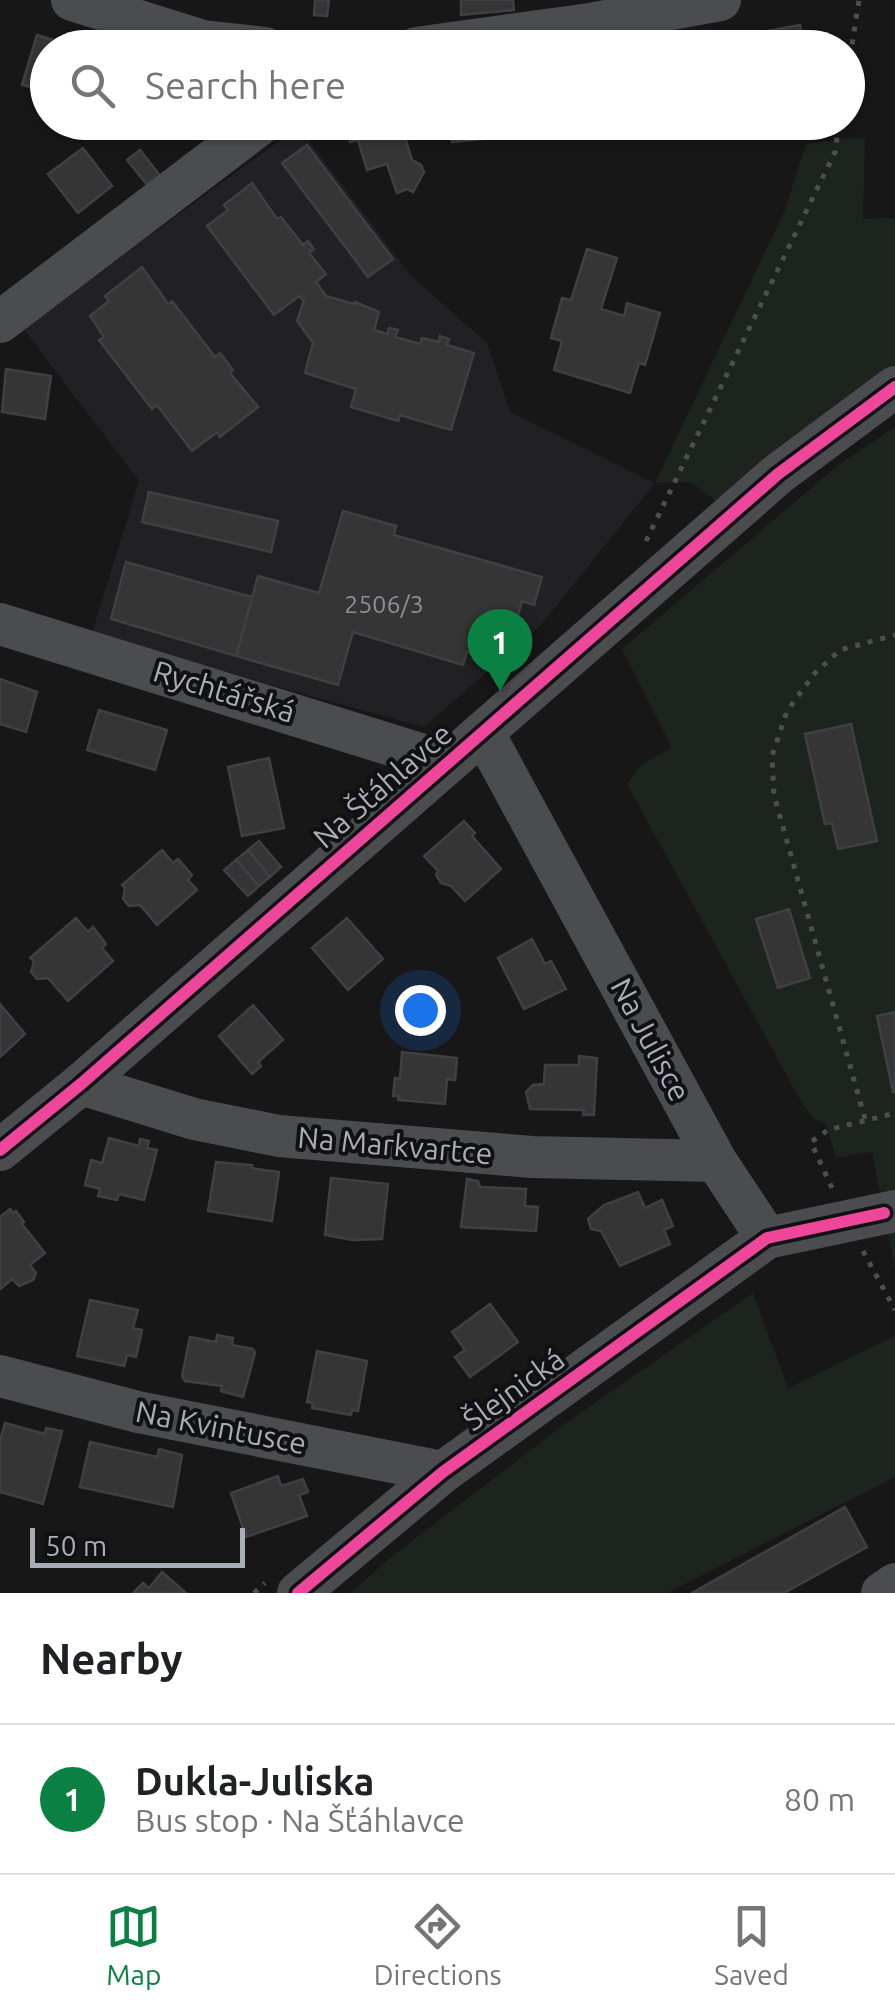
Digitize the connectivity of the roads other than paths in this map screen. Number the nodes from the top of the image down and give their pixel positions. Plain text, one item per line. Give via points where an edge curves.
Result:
1 (72, 0) edge
2 (720, 0) edge
3 (168, 30) edge
4 (546, 30) edge
5 (239, 140) edge
6 (0, 322) edge
7 (895, 388) edge
8 (0, 624) edge
9 (483, 732) junction
10 (446, 762) junction
11 (82, 1084) junction
12 (0, 1150) edge
13 (716, 1161) junction
14 (875, 1215) edge
15 (766, 1238) junction
16 (0, 1376) edge
17 (443, 1472) junction
18 (895, 1584) edge
19 (298, 1593) edge
20 (882, 1593) edge

1 - 3 street
2 - 4 street
5 - 6 street
7 - 9 street, Na Šťáhlavce via 778,474
8 - 10 street, Rychtářská
9 - 10 street, Na Šťáhlavce
9 - 13 street, Na Julisce
10 - 11 street, Na Šťáhlavce
11 - 12 street, Na Šťáhlavce
11 - 13 street, Na Markvartce via 194,1119 279,1136 532,1157
13 - 15 street, Na Julisce
14 - 15 street
15 - 17 street, Šlejnická
16 - 17 street, Na Kvintusce via 138,1412
17 - 19 street, Šlejnická
18 - 20 street

